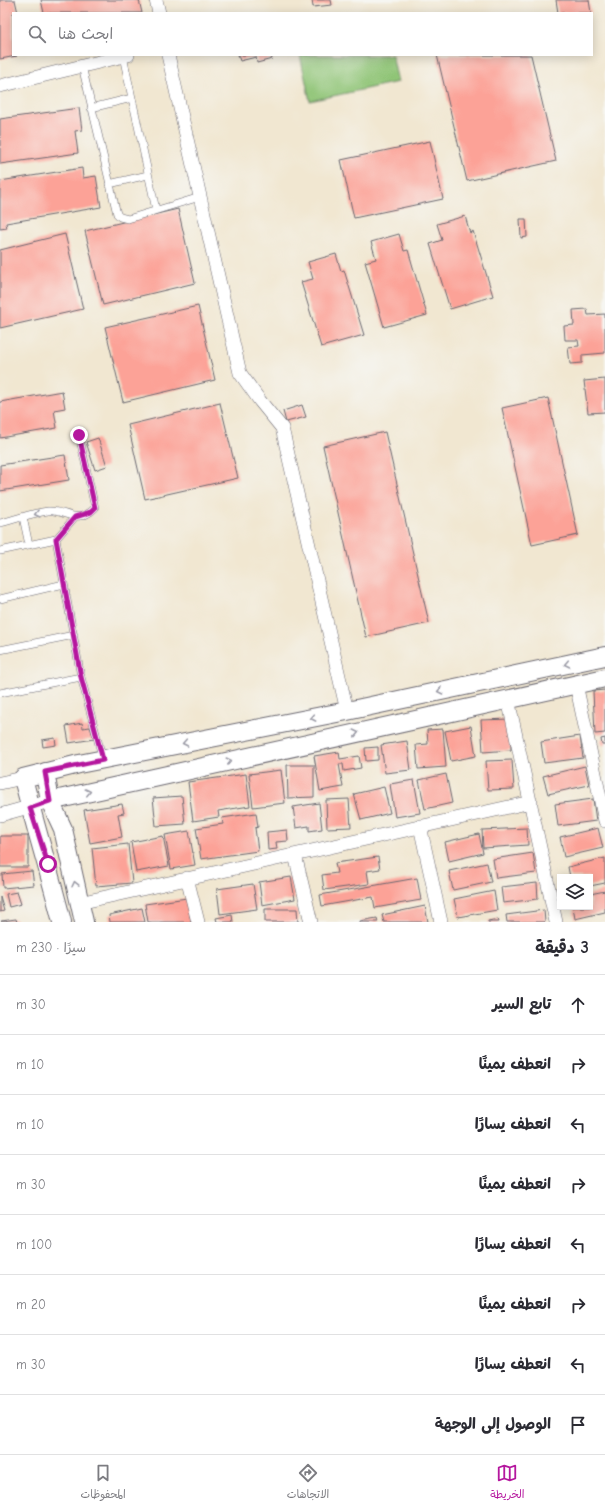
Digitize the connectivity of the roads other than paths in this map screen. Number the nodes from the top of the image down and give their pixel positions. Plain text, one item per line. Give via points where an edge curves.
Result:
1 (156, 0) edge
2 (159, 12) edge
3 (126, 56) edge
4 (168, 56) edge
5 (82, 66) junction
6 (0, 86) edge
7 (132, 98) junction
8 (91, 108) junction
9 (148, 175) junction
10 (109, 184) junction
11 (200, 197) junction
12 (156, 210) junction
13 (79, 435) dead end
14 (23, 517) junction
15 (75, 517) junction
16 (0, 523) edge
17 (56, 539) junction
18 (29, 545) junction
19 (0, 551) edge
20 (64, 584) junction
21 (0, 599) edge
22 (74, 636) junction
23 (0, 650) edge
24 (605, 656) edge
25 (81, 677) junction
26 (605, 678) edge
27 (576, 684) junction
28 (0, 693) edge
29 (508, 699) junction
30 (347, 711) junction
31 (103, 760) junction
32 (45, 772) junction
33 (23, 778) junction
34 (0, 783) edge
35 (601, 784) edge
36 (50, 801) junction
37 (531, 802) junction
38 (30, 808) junction
39 (0, 815) edge
40 (605, 821) edge
41 (420, 826) junction
42 (295, 854) junction
43 (187, 878) junction
44 (79, 903) junction
45 (62, 922) edge
46 (84, 922) edge
47 (198, 922) edge
48 (311, 922) edge
49 (441, 922) edge
50 (556, 922) edge

1 - 2 street
3 - 5 street
3 - 7 lane
4 - 11 street
5 - 6 street
5 - 8 lane
7 - 8 lane
7 - 9 lane
8 - 10 lane
9 - 10 lane
9 - 12 lane
10 - 12 lane via 115,209 120,217 128,219
11 - 12 lane
11 - 30 street via 240,373 282,428
13 - 15 lane via 95,508 91,512
15 -> 14 lane via 50,510
14 - 16 lane
14 - 18 lane
15 - 17 lane
17 - 18 lane
17 - 20 lane
18 - 19 lane
20 - 21 lane
20 - 22 lane
22 - 23 lane
22 - 25 lane
24 -> 30 street
25 - 28 lane
25 - 31 lane
26 - 27 street
27 - 29 street
27 - 35 street
36 -> 29 street
29 - 37 street
30 -> 31 street
31 - 32 street
32 - 33 street
32 - 36 street
33 - 34 street
33 - 38 street
35 - 40 street
36 - 38 street
44 -> 36 street via 63,829
37 - 41 street
37 - 50 street
38 - 39 street
38 - 45 street via 48,864
41 - 42 street
41 - 49 street
42 - 43 street
42 - 48 street
43 - 44 street
43 - 47 street
44 - 46 street

